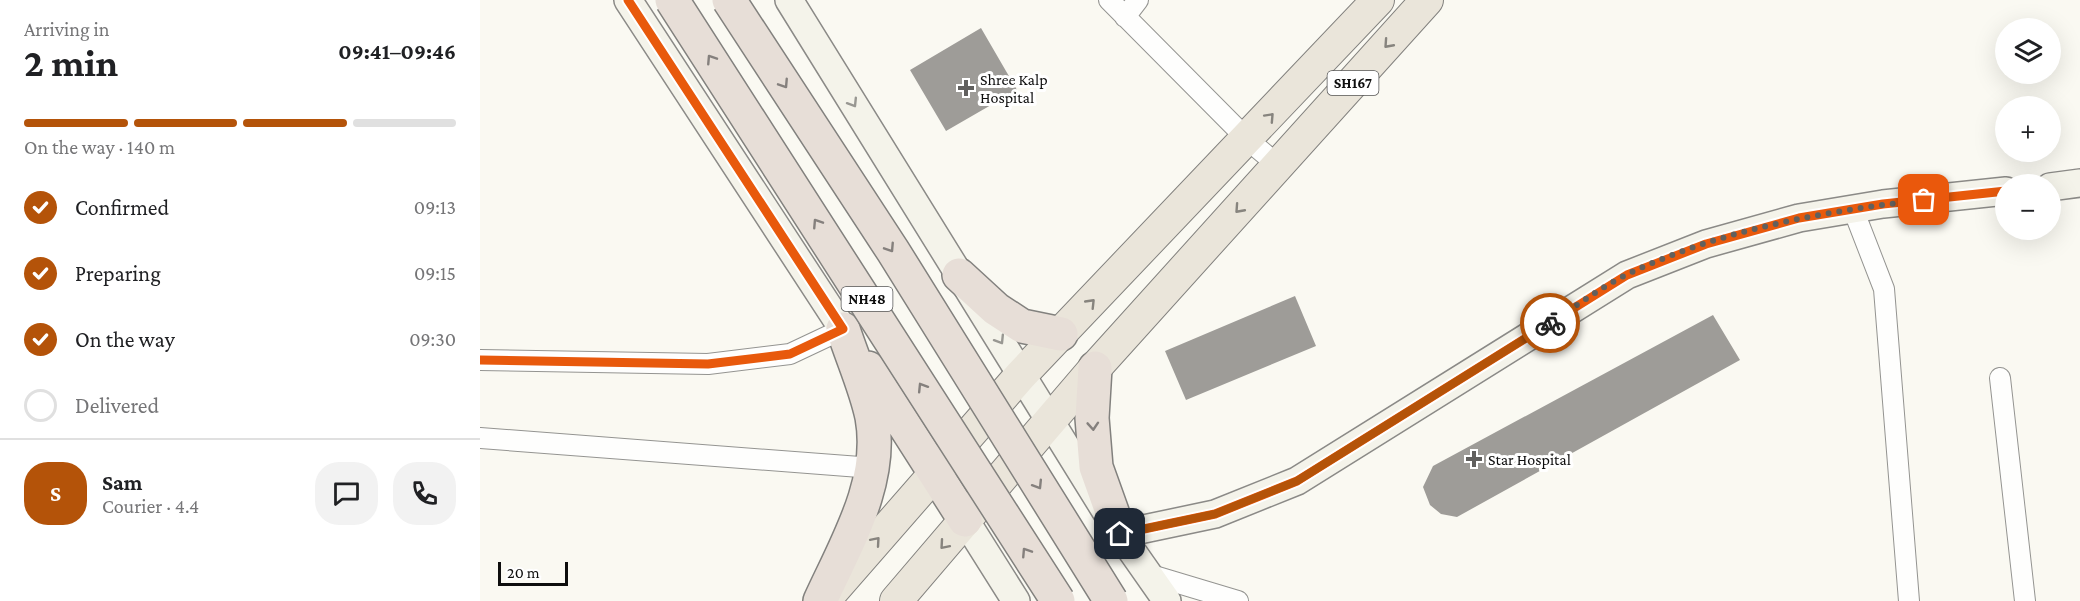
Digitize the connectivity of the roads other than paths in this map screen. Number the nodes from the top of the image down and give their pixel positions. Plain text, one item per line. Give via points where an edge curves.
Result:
1 (628, 0) edge
2 (672, 0) edge
3 (729, 0) edge
4 (789, 0) edge
5 (1108, 0) edge
6 (1138, 0) edge
7 (1378, 0) edge
8 (1427, 0) edge
9 (1125, 17) junction
10 (1248, 140) junction
11 (1279, 166) junction
12 (2080, 183) edge
13 (2061, 186) edge
14 (1995, 192) edge
15 (1852, 209) junction
16 (959, 275) junction
17 (843, 329) junction
18 (1061, 334) junction
19 (480, 360) edge
20 (1095, 368) junction
21 (1021, 375) junction
22 (2000, 378) dead end
23 (1050, 421) junction
24 (480, 438) edge
25 (873, 468) junction
26 (936, 472) junction
27 (965, 520) junction
28 (1120, 534) junction
29 (1148, 574) junction
30 (822, 601) edge
31 (896, 601) edge
32 (1016, 601) edge
33 (1058, 601) edge
34 (1111, 601) edge
35 (1167, 601) edge
36 (1238, 601) edge
37 (1910, 601) edge
38 (2025, 601) edge

1 - 17 street
33 -> 2 highway, NH48, bridge
3 -> 34 highway, NH48, bridge via 911,280
4 -> 16 street
5 - 9 street
6 - 9 street
10 -> 7 main road
8 -> 11 main road, SH167
9 - 10 street
10 - 11 street
18 -> 10 main road
11 -> 20 main road
12 - 13 street
14 - 15 street
15 - 28 street via 1799,218 1707,244 1627,275 1297,481 1215,514
15 - 37 street via 1884,289
16 - 18 highway via 996,309 1022,326
16 -> 21 street
17 - 19 street via 790,354 708,364
17 - 25 highway via 872,417
17 - 26 highway
18 - 21 main road
20 - 23 main road
20 -> 28 highway via 1092,418 1096,466
21 - 23 street
21 - 26 main road
22 - 38 street
23 - 27 main road
23 - 28 street
24 - 25 street
25 - 30 highway via 861,514
26 - 27 highway
30 -> 26 main road
27 -> 31 main road
27 - 32 street
28 - 29 street
29 - 35 street
29 - 36 street

